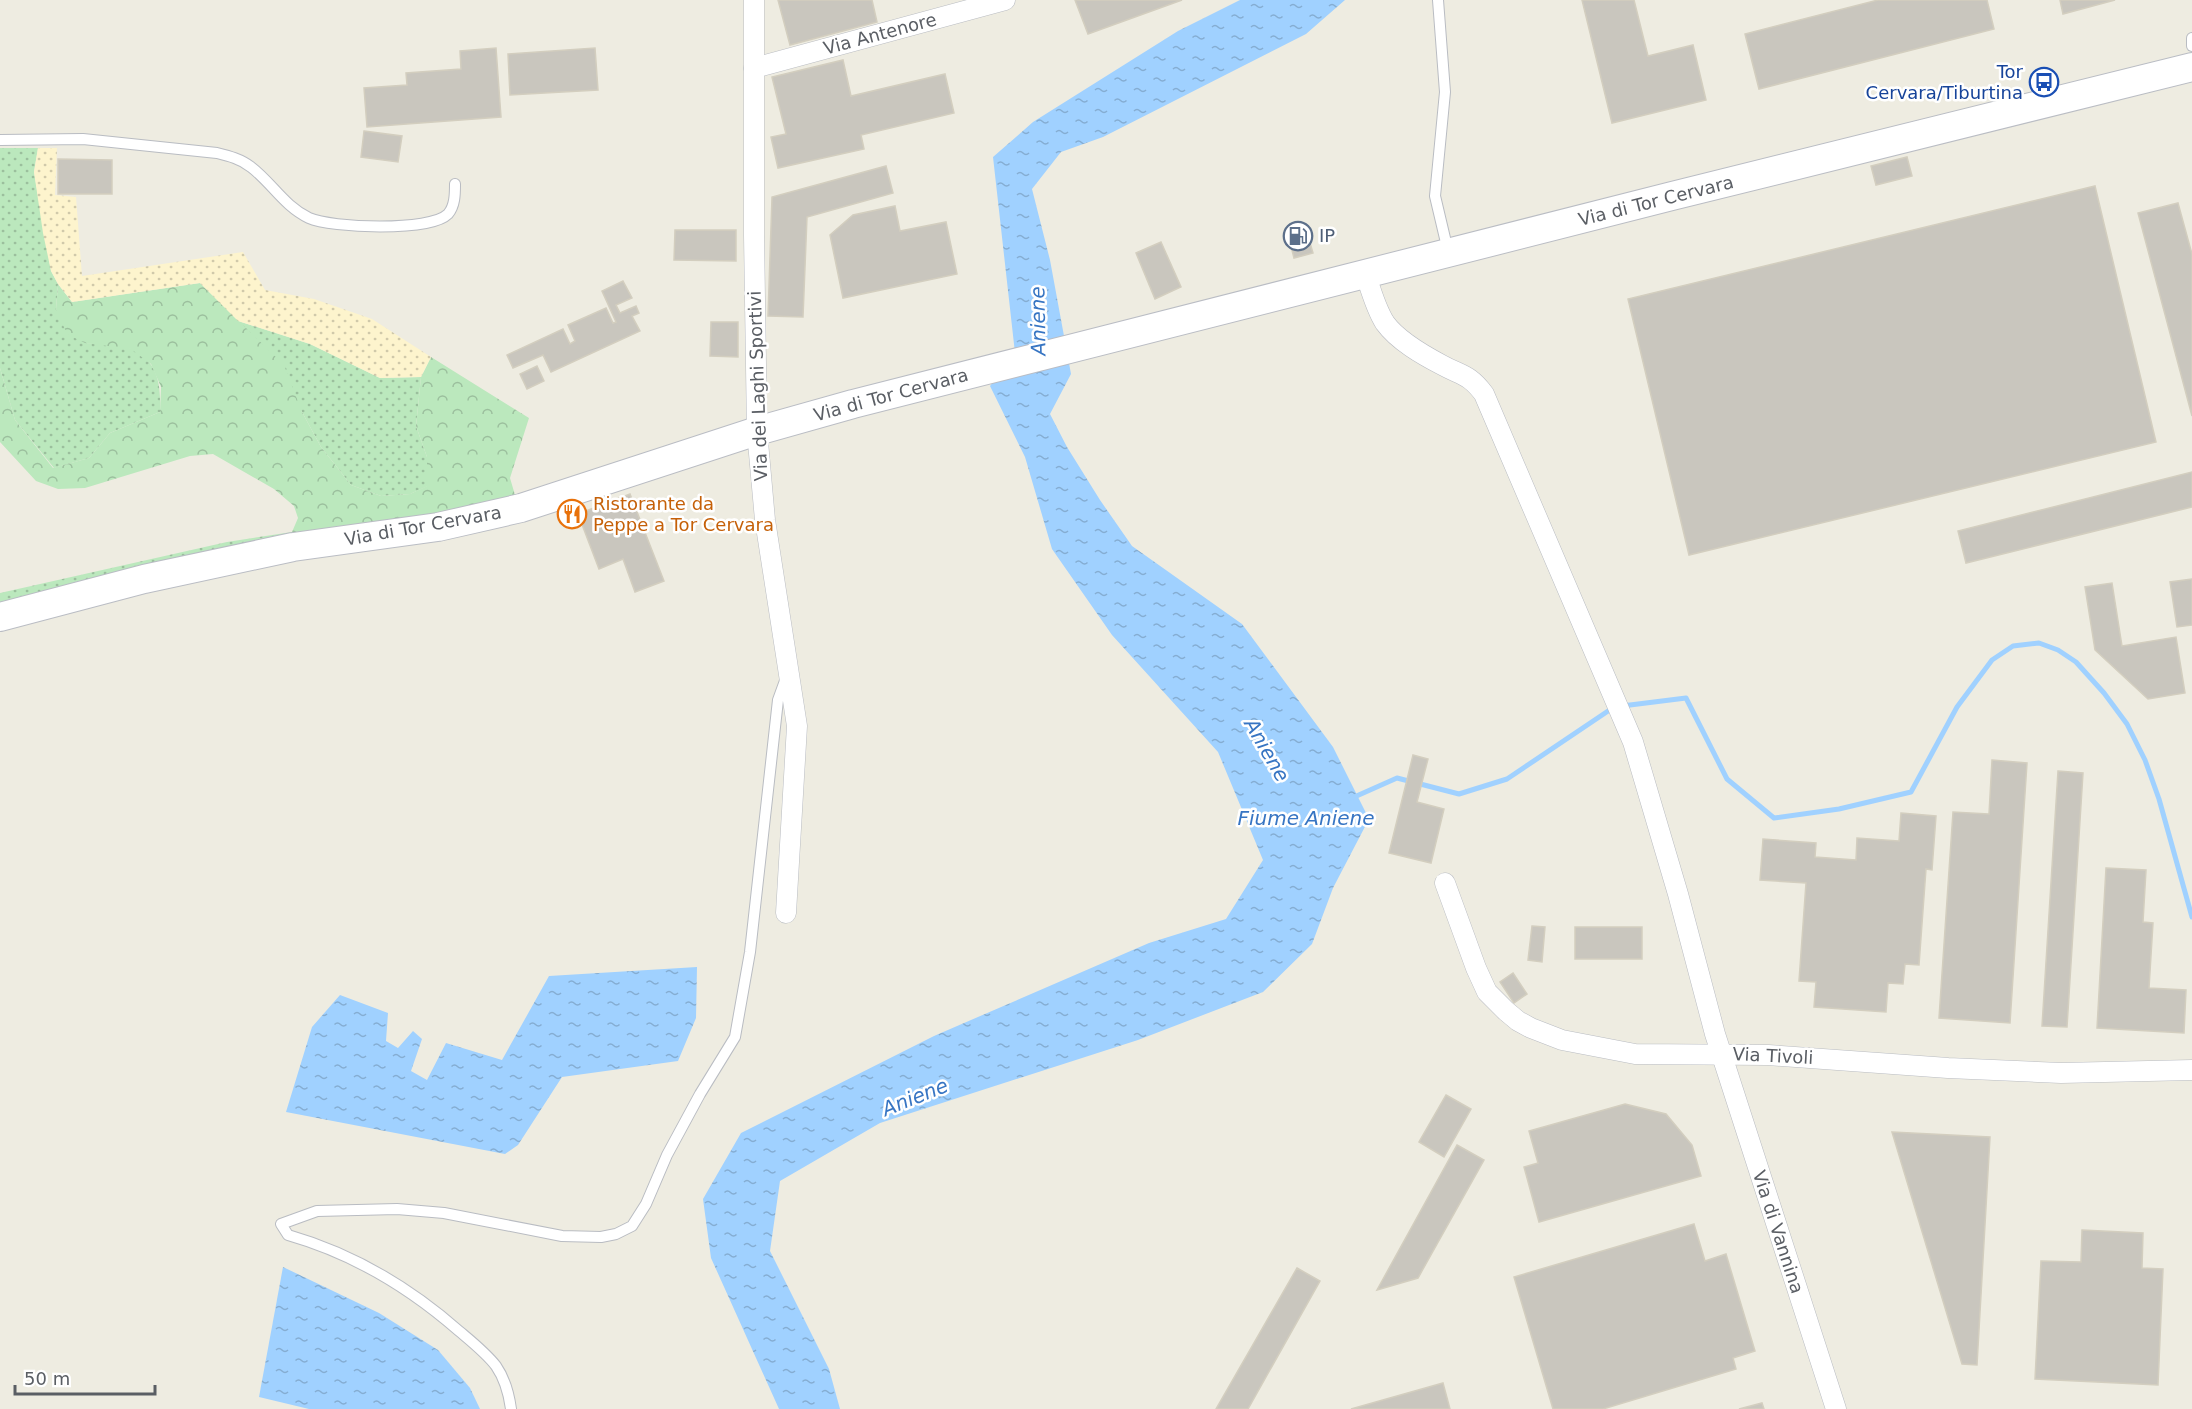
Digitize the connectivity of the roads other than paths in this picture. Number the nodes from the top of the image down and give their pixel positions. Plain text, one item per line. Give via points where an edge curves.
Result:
1 (754, 0) edge
2 (1005, 0) edge
3 (1438, 0) edge
4 (2192, 38) edge
5 (2192, 46) edge
6 (2192, 67) edge
7 (754, 68) junction
8 (0, 140) edge
9 (455, 184) dead end
10 (1448, 254) junction
11 (1366, 275) junction
12 (757, 431) junction
13 (0, 617) edge
14 (788, 672) junction
15 (1445, 883) dead end
16 (786, 913) dead end
17 (1721, 1054) junction
18 (2186, 1070) edge
19 (511, 1409) edge
20 (1836, 1409) edge

1 - 7 street, Via dei Laghi Sportivi
2 - 7 street, Via Antenore
3 - 10 lane via 1444,92 1435,196
4 - 5 lane
6 - 10 street, Via di Tor Cervara
7 - 12 street, Via dei Laghi Sportivi
8 - 9 lane via 83,139 217,153 250,166 293,210 330,225 395,226 437,221 453,206
10 - 11 street, Via di Tor Cervara
11 - 12 street, Via di Tor Cervara
11 - 17 street, Via di Vannina via 1381,315 1398,336 1443,366 1464,374 1484,394 1633,742
12 - 13 street, Via di Tor Cervara via 522,508 438,527 293,547 144,579
12 - 14 street, Via dei Laghi Sportivi via 765,520
14 - 16 street, Via dei Laghi Sportivi via 797,726
14 - 19 lane via 778,700 750,952 735,1037 700,1094 632,1226 601,1238 562,1236 444,1213 397,1209 317,1210 281,1224 288,1235 318,1243 356,1261 423,1300 496,1366 507,1387
15 - 17 street, Via Tivoli via 1487,992 1530,1028 1562,1040 1635,1054
17 - 18 street, Via Tivoli via 2061,1073
17 - 20 street, Via di Vannina

